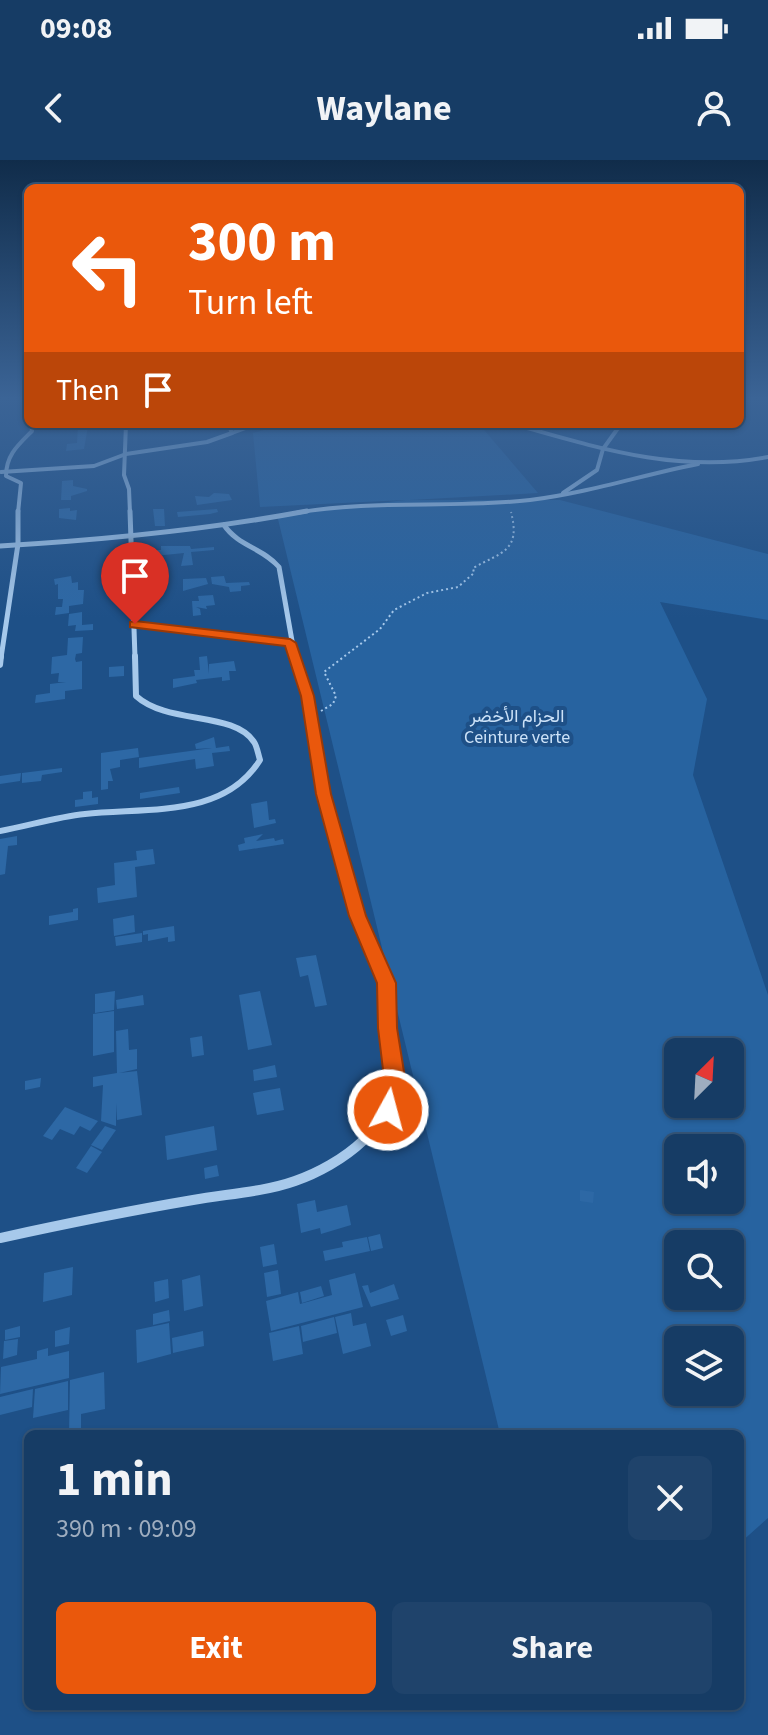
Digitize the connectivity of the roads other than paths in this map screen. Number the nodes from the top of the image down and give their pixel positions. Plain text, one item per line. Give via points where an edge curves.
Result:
1 (2, 472) edge
2 (124, 472) edge
3 (595, 472) edge
4 (665, 472) edge
5 (559, 496) junction
6 (224, 525) junction
7 (131, 533) junction
8 (18, 544) junction
9 (0, 546) edge
10 (135, 624) junction
11 (290, 643) junction
12 (0, 665) edge
13 (0, 831) edge
14 (0, 1238) edge

1 - 8 street via 21,483
2 - 7 street
3 - 5 street
4 - 5 street
5 - 6 street via 330,507
6 - 7 street
6 - 11 street via 232,537 270,556 279,567
7 - 8 street
7 - 10 street
8 - 9 street
8 - 12 street
10 - 11 street
10 - 13 street via 134,691 140,701 159,713 213,720 236,729 256,745 257,768 233,789 198,802 82,814
11 - 14 street via 308,696 324,794 358,916 387,983 395,1078 388,1110 372,1133 329,1166 294,1182

